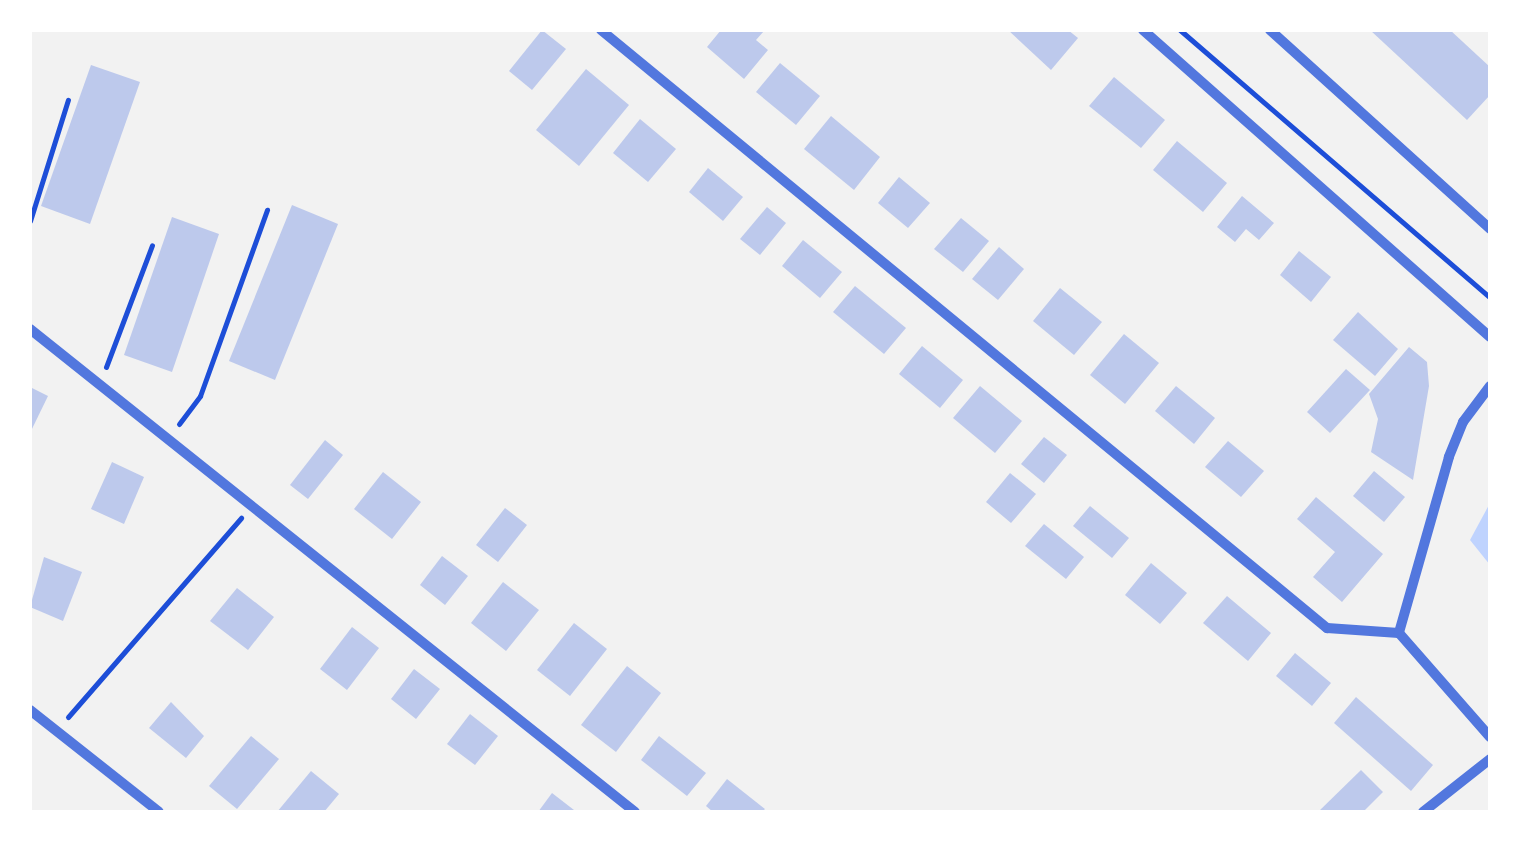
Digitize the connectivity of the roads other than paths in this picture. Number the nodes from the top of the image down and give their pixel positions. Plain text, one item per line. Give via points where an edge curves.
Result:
1 (601, 30) edge
2 (1143, 30) edge
3 (1270, 30) edge
4 (1490, 228) edge
5 (30, 330) edge
6 (1490, 337) edge
7 (1490, 386) edge
8 (1398, 632) junction
9 (30, 710) edge
10 (1490, 736) edge
11 (1490, 759) edge
12 (160, 812) edge
13 (635, 812) edge
14 (1423, 812) edge

1 - 8 street via 1327,628
2 - 6 street
3 - 4 street
5 - 13 street
7 - 8 street via 1463,422 1449,456
8 - 10 street
9 - 12 street
11 - 14 street

